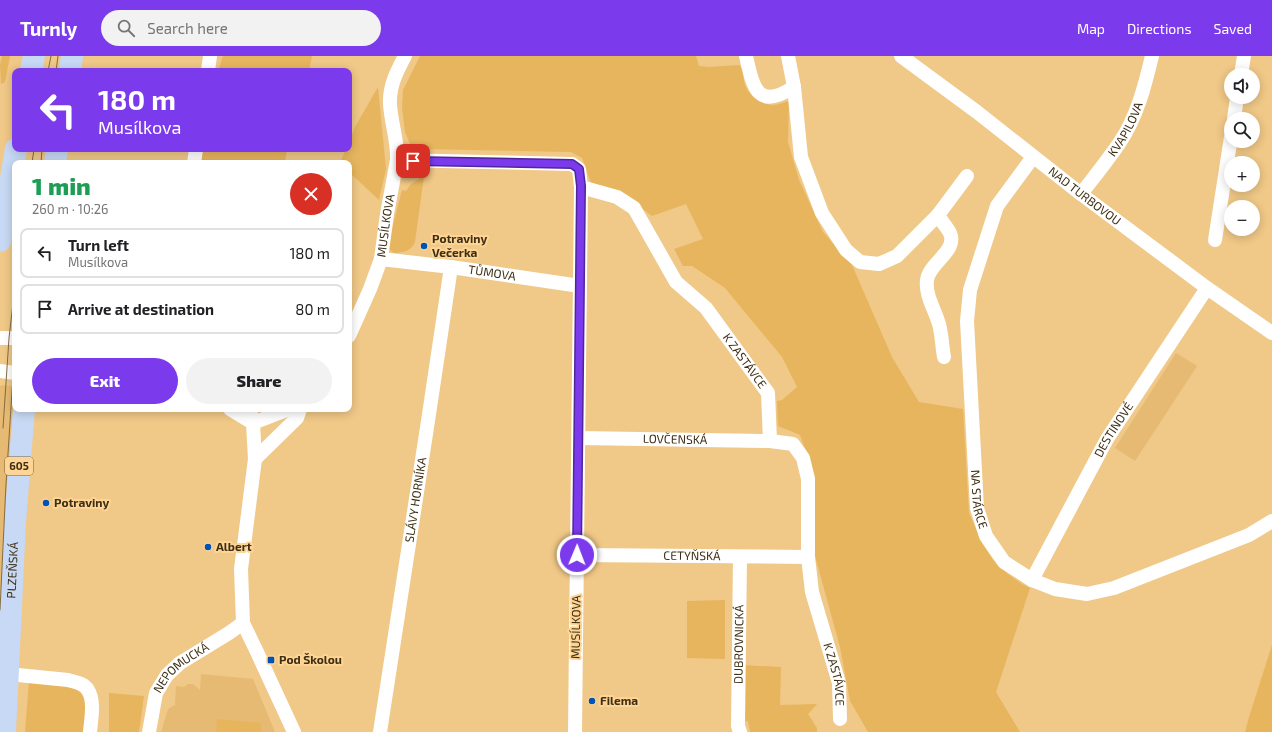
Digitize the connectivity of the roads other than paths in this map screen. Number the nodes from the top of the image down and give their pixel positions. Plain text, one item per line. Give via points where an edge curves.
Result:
1 (34, 56) edge
2 (72, 56) edge
3 (210, 56) edge
4 (405, 56) edge
5 (746, 56) edge
6 (788, 56) edge
7 (901, 56) edge
8 (1152, 56) edge
9 (1244, 56) edge
10 (32, 68) edge
11 (70, 68) edge
12 (208, 68) edge
13 (1242, 68) edge
14 (794, 87) junction
15 (1229, 148) edge
16 (1034, 157) junction
17 (397, 160) junction
18 (12, 172) edge
19 (966, 176) dead end
20 (581, 186) junction
21 (1081, 194) junction
22 (938, 215) junction
23 (1215, 240) dead end
24 (0, 241) edge
25 (381, 259) junction
26 (451, 267) junction
27 (580, 286) junction
28 (1207, 288) junction
29 (352, 329) edge
30 (1272, 333) edge
31 (0, 338) edge
32 (12, 338) edge
33 (944, 357) dead end
34 (0, 371) edge
35 (12, 373) edge
36 (24, 412) edge
37 (239, 412) edge
38 (273, 412) edge
39 (299, 412) edge
40 (251, 416) edge
41 (579, 438) junction
42 (770, 441) junction
43 (255, 459) junction
44 (1272, 522) edge
45 (577, 555) junction
46 (740, 557) junction
47 (808, 557) junction
48 (1032, 580) junction
49 (243, 623) junction
50 (8, 674) junction
51 (840, 719) dead end
52 (5, 732) edge
53 (90, 732) edge
54 (150, 732) edge
55 (294, 732) edge
56 (380, 732) edge
57 (575, 732) edge
58 (740, 732) edge

1 - 10 main road
2 - 11 main road
3 - 12 street
4 - 17 street via 392,83 390,102
5 - 14 street via 754,87 760,94 771,97 783,94
6 - 14 street
7 - 16 street, NAD TURBOVOU
8 - 21 street, KVAPILOVA via 1140,100 1121,142
9 - 13 street
14 - 22 street via 801,157 822,213 846,250 860,262 879,264 897,256
15 - 23 street
16 - 21 street, NAD TURBOVOU
16 - 48 street, NA STÁRCE via 997,206 970,290 967,322 977,508 986,536 1004,562
17 - 20 street, MUSÍLKOVA via 572,164 579,169
17 - 25 street, MUSÍLKOVA
18 - 24 main road
19 - 22 street
20 - 27 street, MUSÍLKOVA
20 - 42 street, K ZASTÁVCE via 617,197 634,208 676,282 706,308 768,393
21 - 28 street, NAD TURBOVOU
22 - 33 street via 950,233 951,244 931,269 927,280 928,293 939,324
25 - 26 street, TŮMOVA
25 - 29 street, MUSÍLKOVA
26 - 27 street, TŮMOVA
26 - 56 street, SLÁVY HORNÍKA
27 - 41 street, MUSÍLKOVA
28 - 30 street, NAD TURBOVOU
28 - 48 street, DESTINOVÉ via 1107,439
31 - 32 street
34 - 35 street
36 - 50 main road, PLZEŇSKÁ / 605 via 15,522
37 - 40 street
38 - 40 street
39 - 43 street via 297,418
40 - 43 street
41 - 42 street, LOVČENSKÁ
41 - 45 street, MUSÍLKOVA
42 - 47 street, K ZASTÁVCE via 793,444 803,458 808,479
43 - 49 street via 241,569
44 - 48 street, NA STÁRCE via 1249,535 1114,588 1087,594 1055,589
45 - 46 street, CETYŇSKÁ
45 - 57 street, MUSÍLKOVA
46 - 47 street, CETYŇSKÁ
46 - 58 street, DUBROVNICKÁ
47 - 51 street, K ZASTÁVCE via 812,592 839,683
49 - 54 street, NEPOMUCKÁ via 180,663 166,675 156,693
49 - 55 street
50 - 52 main road, PLZEŇSKÁ / 605
50 - 53 street via 68,680 88,689 92,704

